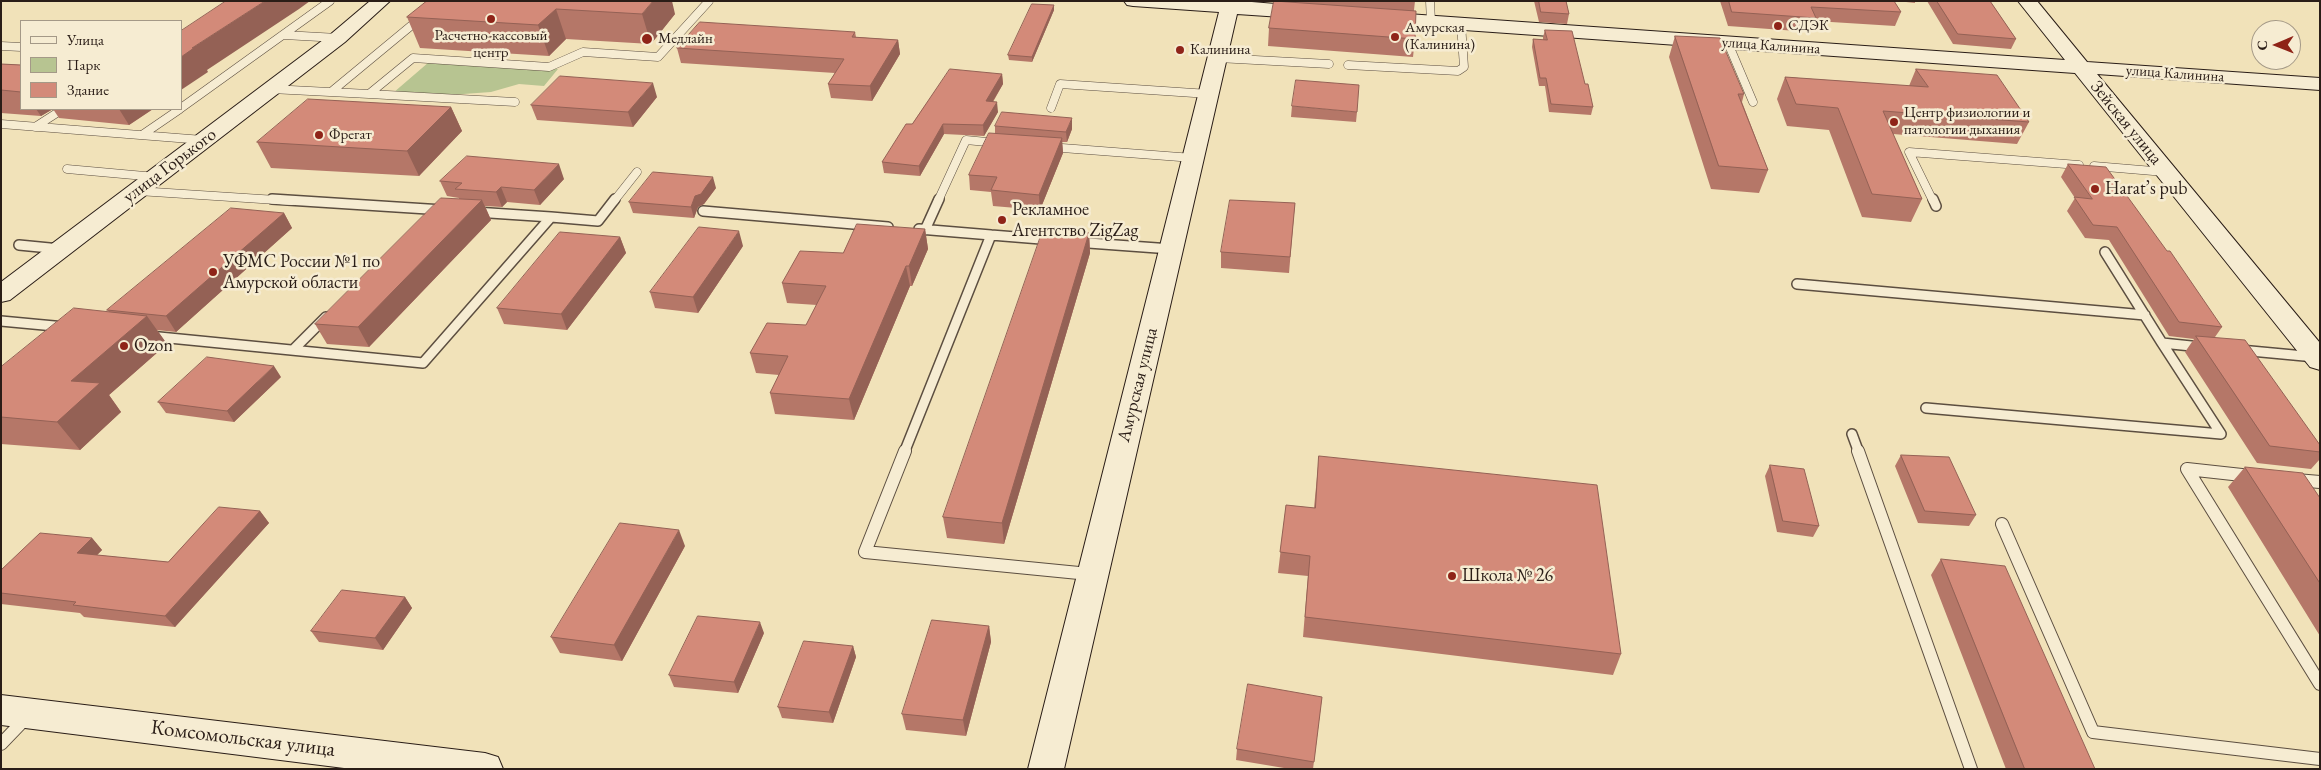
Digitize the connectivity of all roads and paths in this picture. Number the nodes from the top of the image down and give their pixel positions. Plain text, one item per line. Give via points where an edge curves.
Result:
1 (330, 1) edge
2 (381, 1) edge
3 (398, 1) edge
4 (442, 1) edge
5 (709, 1) edge
6 (1133, 1) edge
7 (1430, 1) edge
8 (2028, 1) edge
9 (1230, 4) edge
10 (1330, 15) edge
11 (1360, 17) edge
12 (1431, 22) junction
13 (1461, 24) junction
14 (284, 35) junction
15 (338, 38) junction
16 (1728, 43) junction
17 (1, 46) edge
18 (20, 47) edge
19 (1218, 58) junction
20 (1329, 64) dead end
21 (1348, 64) dead end
22 (2080, 67) junction
23 (2320, 84) edge
24 (271, 89) junction
25 (331, 92) junction
26 (370, 94) junction
27 (1209, 94) junction
28 (515, 102) dead end
29 (1753, 102) dead end
30 (182, 107) edge
31 (1051, 108) dead end
32 (61, 110) edge
33 (177, 110) edge
34 (1, 124) edge
35 (35, 127) junction
36 (142, 135) junction
37 (204, 140) junction
38 (1006, 144) edge
39 (1035, 146) edge
40 (1193, 158) junction
41 (67, 170) dead end
42 (637, 172) dead end
43 (2165, 172) junction
44 (156, 177) junction
45 (138, 191) junction
46 (1936, 206) dead end
47 (703, 211) dead end
48 (550, 217) junction
49 (896, 227) edge
50 (906, 228) edge
51 (925, 230) junction
52 (991, 235) junction
53 (19, 245) dead end
54 (60, 249) junction
55 (1171, 250) junction
56 (2105, 252) dead end
57 (1797, 284) dead end
58 (1, 294) edge
59 (335, 308) edge
60 (2145, 316) junction
61 (1, 321) edge
62 (79, 329) edge
63 (138, 335) edge
64 (2162, 343) junction
65 (2210, 348) edge
66 (2230, 349) edge
67 (293, 350) junction
68 (2318, 359) edge
69 (1926, 408) dead end
70 (1852, 434) dead end
71 (2263, 477) edge
72 (2282, 478) edge
73 (2320, 482) edge
74 (2002, 524) dead end
75 (1092, 574) junction
76 (2320, 684) edge
77 (16, 711) edge
78 (1, 744) edge
79 (2320, 759) edge
80 (485, 769) edge
81 (1046, 769) edge
82 (1971, 769) edge

1 - 14 lane
2 - 15 street, улица Горького
3 - 15 street, улица Горького
4 - 25 lane
5 - 26 lane via 658,57 583,52 549,67 413,58
6 - 9 street
7 - 12 lane
8 - 22 street, Зейская улица
9 - 10 street
9 - 19 street, Амурская улица
11 - 12 street, улица Калинина
12 - 13 street, улица Калинина
13 - 16 street, улица Калинина
13 - 21 lane via 1464,67 1458,71
14 - 15 lane
14 - 30 lane
15 - 24 street, улица Горького
16 - 22 street, улица Калинина
16 - 29 lane
17 - 18 lane
19 - 20 lane
19 - 27 street, Амурская улица
22 - 23 street, улица Калинина
22 - 43 street, Зейская улица
24 - 25 lane
24 - 37 street, улица Горького
25 - 26 lane
26 - 28 lane
27 - 31 lane via 1060,84
27 - 40 street, Амурская улица
32 - 35 lane
33 - 36 lane
34 - 35 lane
35 - 36 lane
36 - 37 lane
37 - 44 street, улица Горького
38 - 51 lane via 966,140
39 - 40 lane
40 - 55 street, Амурская улица
41 - 44 lane
42 - 48 lane via 598,221
43 - 46 lane via 1909,152
43 - 68 street, Зейская улица
44 - 45 street, улица Горького
45 - 48 lane via 428,213 456,211
45 - 54 street, улица Горького
47 - 49 lane
48 - 67 lane via 423,363
50 - 51 lane
51 - 52 lane
52 - 55 lane
52 - 75 lane via 865,552
53 - 54 lane
54 - 58 street, улица Горького
55 - 75 street, Амурская улица
56 - 60 lane
57 - 60 lane
59 - 67 lane
60 - 64 lane
61 - 62 lane
63 - 67 lane
64 - 65 lane
64 - 69 lane via 2221,434
66 - 68 lane
70 - 82 lane
71 - 76 lane via 2187,469
72 - 73 lane
74 - 79 lane via 2093,732
75 - 81 street, Амурская улица
77 - 78 lane
77 - 80 street, Комсомольская улица

